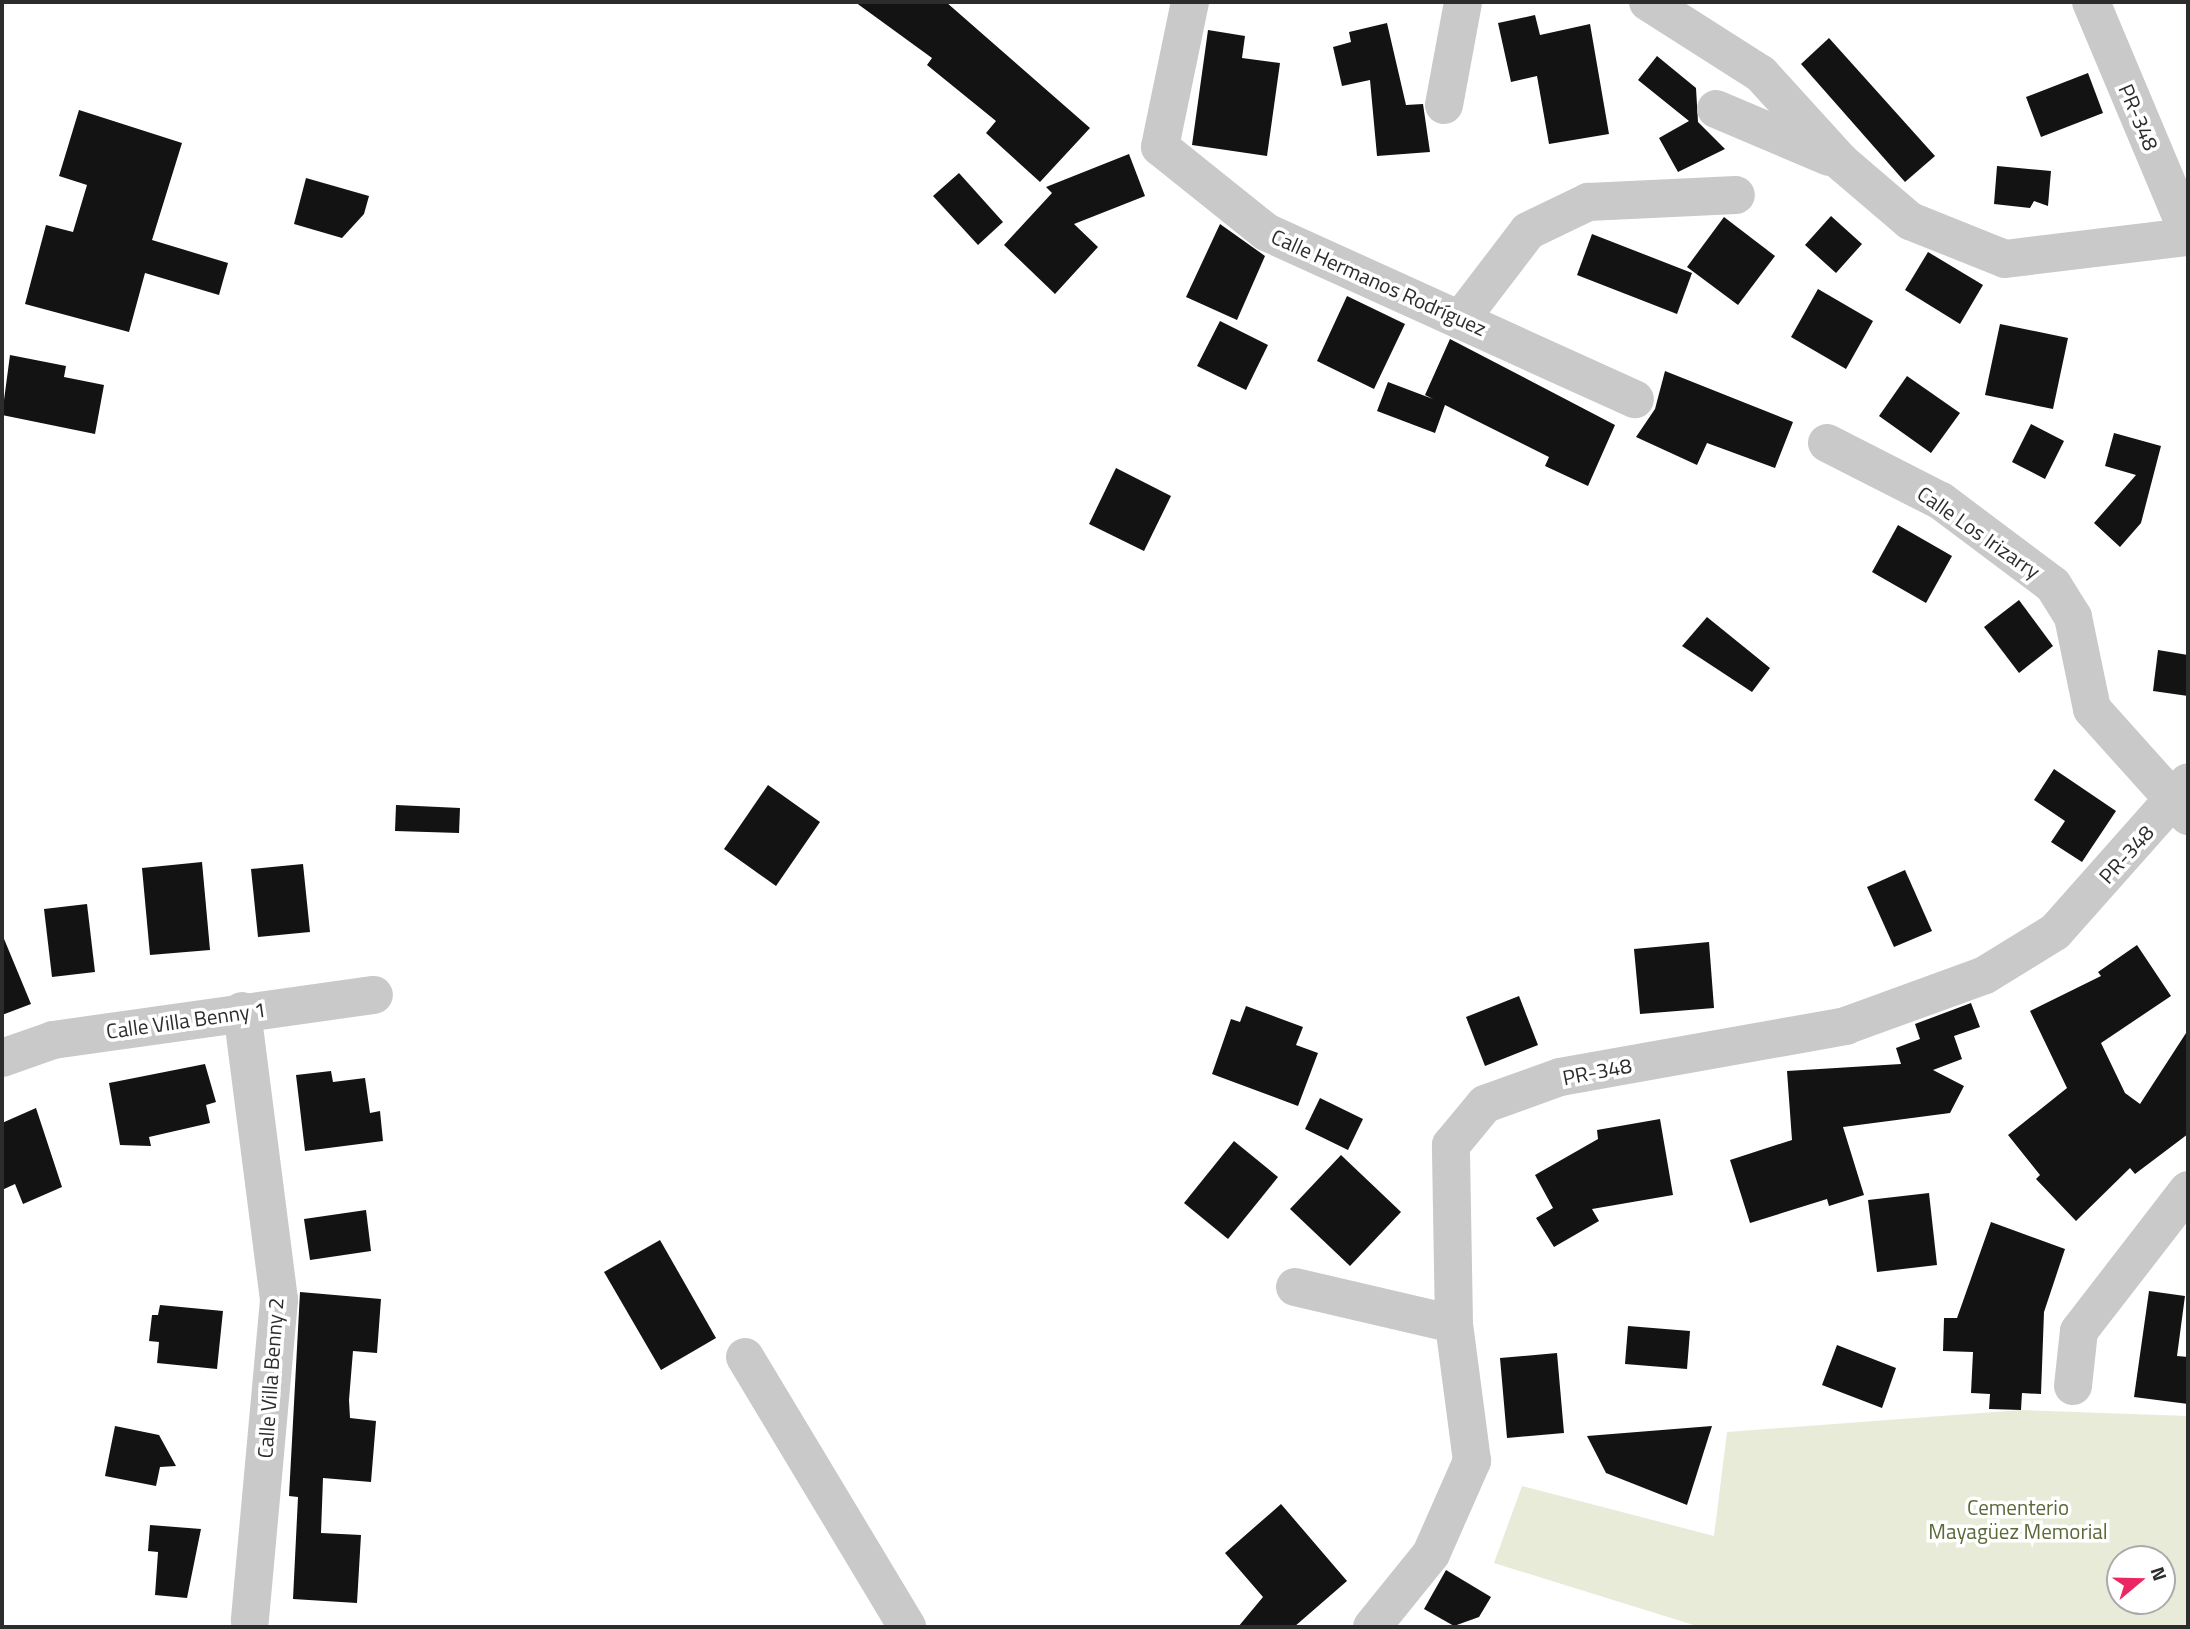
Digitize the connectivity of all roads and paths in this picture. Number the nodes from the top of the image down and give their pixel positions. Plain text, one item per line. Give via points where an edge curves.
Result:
1 (1190, 2) edge
2 (1463, 2) edge
3 (1648, 2) edge
4 (2091, 2) edge
5 (1444, 105) dead end
6 (1716, 109) dead end
7 (1841, 162) junction
8 (1736, 194) dead end
9 (2188, 235) edge
10 (1460, 320) junction
11 (1635, 399) dead end
12 (1827, 443) dead end
13 (2183, 799) edge
14 (374, 995) dead end
15 (242, 1011) junction
16 (2, 1058) edge
17 (2188, 1191) edge
18 (1295, 1287) dead end
19 (1454, 1324) junction
20 (745, 1357) dead end
21 (2073, 1386) dead end
22 (250, 1621) dead end
23 (907, 1627) edge
24 (1372, 1627) edge

1 - 10 street, Calle Hermanos Rodríguez via 1160,147 1266,232
2 - 5 street
3 - 7 street via 1762,74
4 - 9 street, PR-348 / PR-348
6 - 7 street
7 - 9 street via 1910,221 2004,259
8 - 10 street via 1588,202 1528,231
10 - 11 street, Calle Hermanos Rodríguez
12 - 13 street, Calle Los Irizarry via 1941,500 2053,585 2073,617 2092,709
13 - 19 street, PR-348 / PR-348 via 2055,932 1985,975 1844,1026 1560,1077 1485,1104 1451,1145
14 - 15 street, Calle Villa Benny 1
15 - 16 street, Calle Villa Benny 1 via 53,1040
15 - 22 street, Calle Villa Benny 2 via 279,1300
17 - 21 street via 2079,1331
18 - 19 street
19 - 24 street, PR-348 / PR-348 via 1472,1461 1431,1554
20 - 23 street

